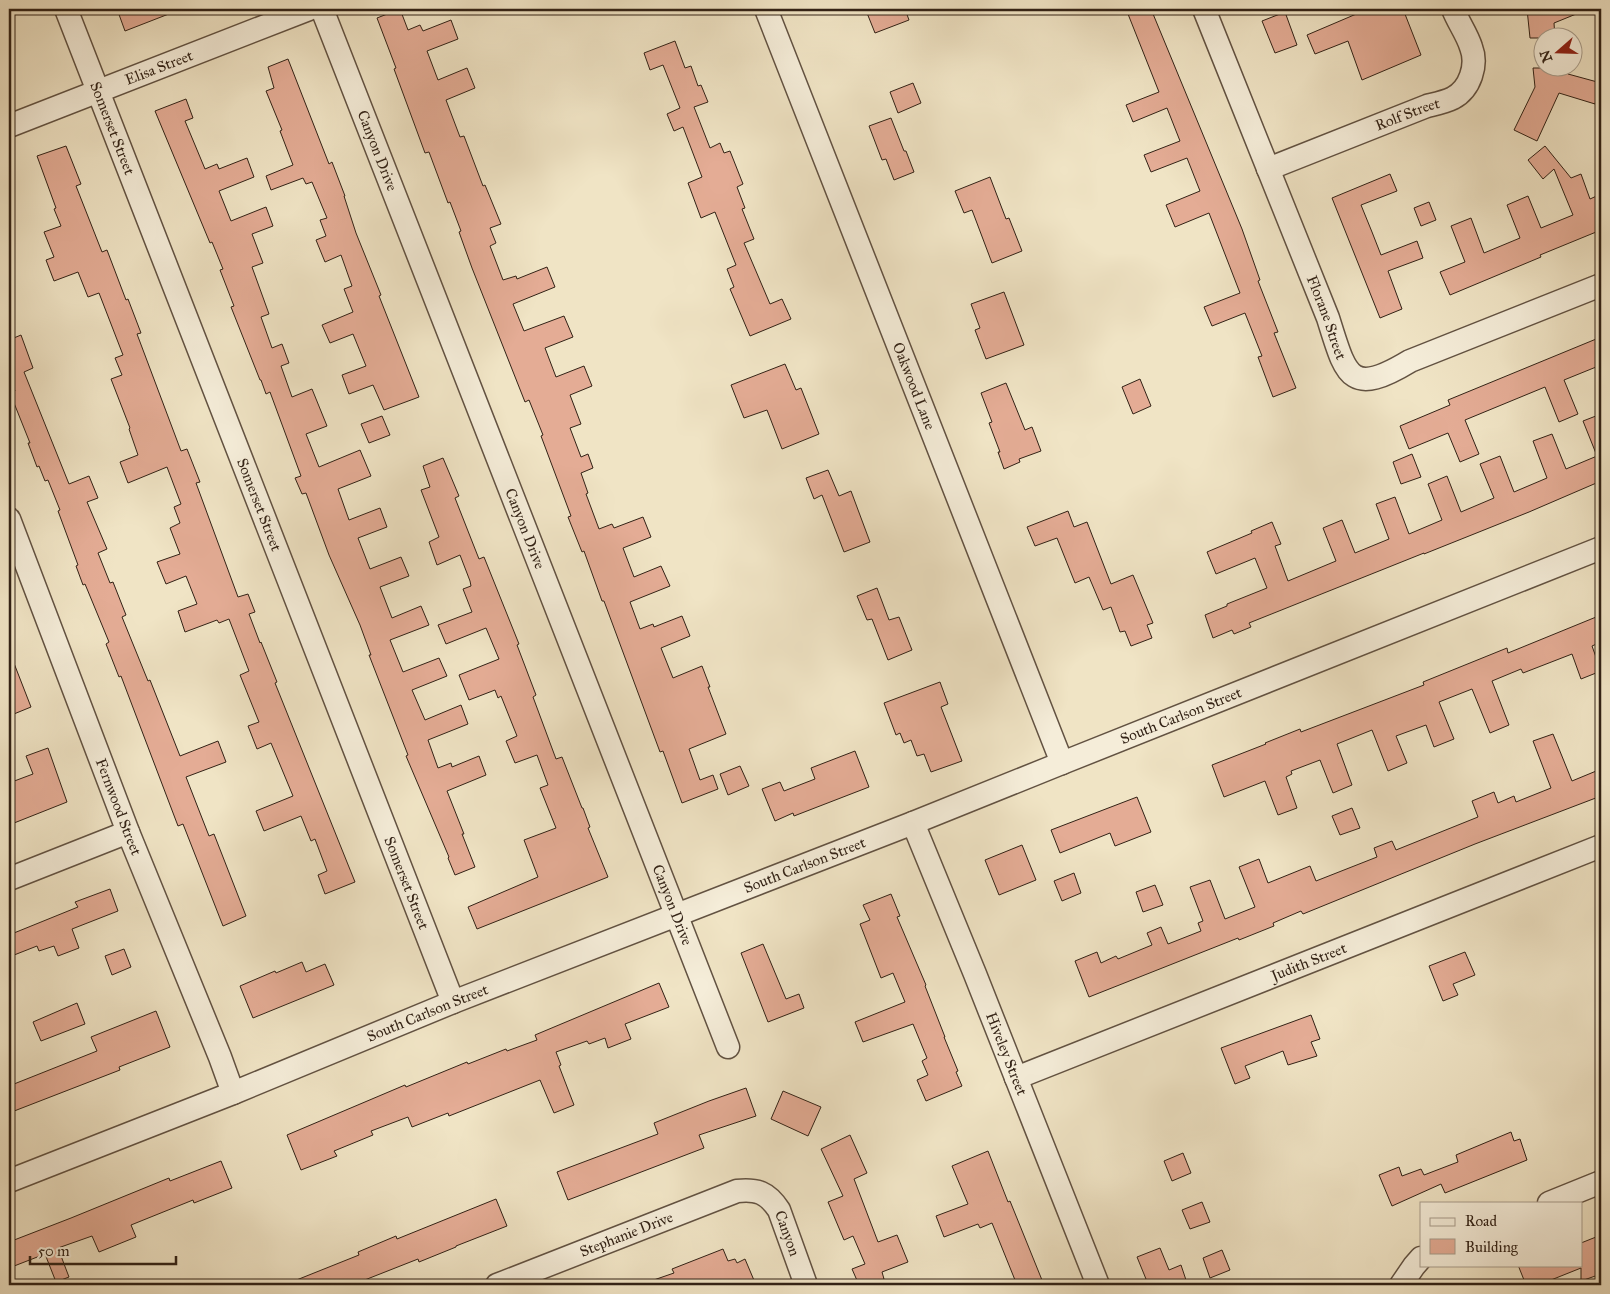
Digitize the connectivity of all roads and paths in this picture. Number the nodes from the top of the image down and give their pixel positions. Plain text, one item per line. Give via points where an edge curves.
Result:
1 (66, 9) edge
2 (309, 9) edge
3 (322, 9) edge
4 (766, 9) edge
5 (1204, 9) edge
6 (1453, 9) edge
7 (98, 91) junction
8 (9, 126) edge
9 (1268, 168) junction
10 (1601, 284) edge
11 (9, 519) edge
12 (1601, 548) edge
13 (16, 557) edge
14 (1062, 762) junction
15 (913, 823) junction
16 (128, 832) junction
17 (1601, 846) edge
18 (9, 879) edge
19 (676, 914) junction
20 (453, 1002) junction
21 (728, 1047) dead end
22 (1016, 1078) junction
23 (233, 1093) junction
24 (9, 1181) edge
25 (1601, 1182) edge
26 (757, 1191) joint
27 (1551, 1202) edge
28 (1420, 1259) edge
29 (497, 1285) edge
30 (806, 1285) edge
31 (1098, 1285) edge
32 (1401, 1285) edge

1 - 7 street, Somerset Street
2 - 7 street, Elisa Street
3 - 19 street, Canyon Drive
4 - 14 street, Oakwood Lane
5 - 9 street, Florane Street
6 - 9 street, Rolf Street via 1474,58 1469,82 1460,94
7 - 8 street, Elisa Street
7 - 20 street, Somerset Street
9 - 10 street, Florane Street via 1328,318 1340,358 1347,370 1362,379 1389,374 1410,361
11 - 13 street, Fernwood Street
12 - 14 street, South Carlson Street
13 - 16 street, Fernwood Street
14 - 15 street, South Carlson Street
15 - 19 street, South Carlson Street
15 - 22 street, Hiveley Street
16 - 18 street
16 - 23 street, Fernwood Street
17 - 22 street, Judith Street
19 - 20 street, South Carlson Street
19 - 21 street, Canyon Drive
20 - 23 street, South Carlson Street
22 - 31 street, Hiveley Street
23 - 24 street, South Carlson Street
25 - 27 street
26 - 29 street, Stephanie Drive via 736,1191
26 - 30 street, Canyon via 764,1193 779,1210
28 - 32 street

